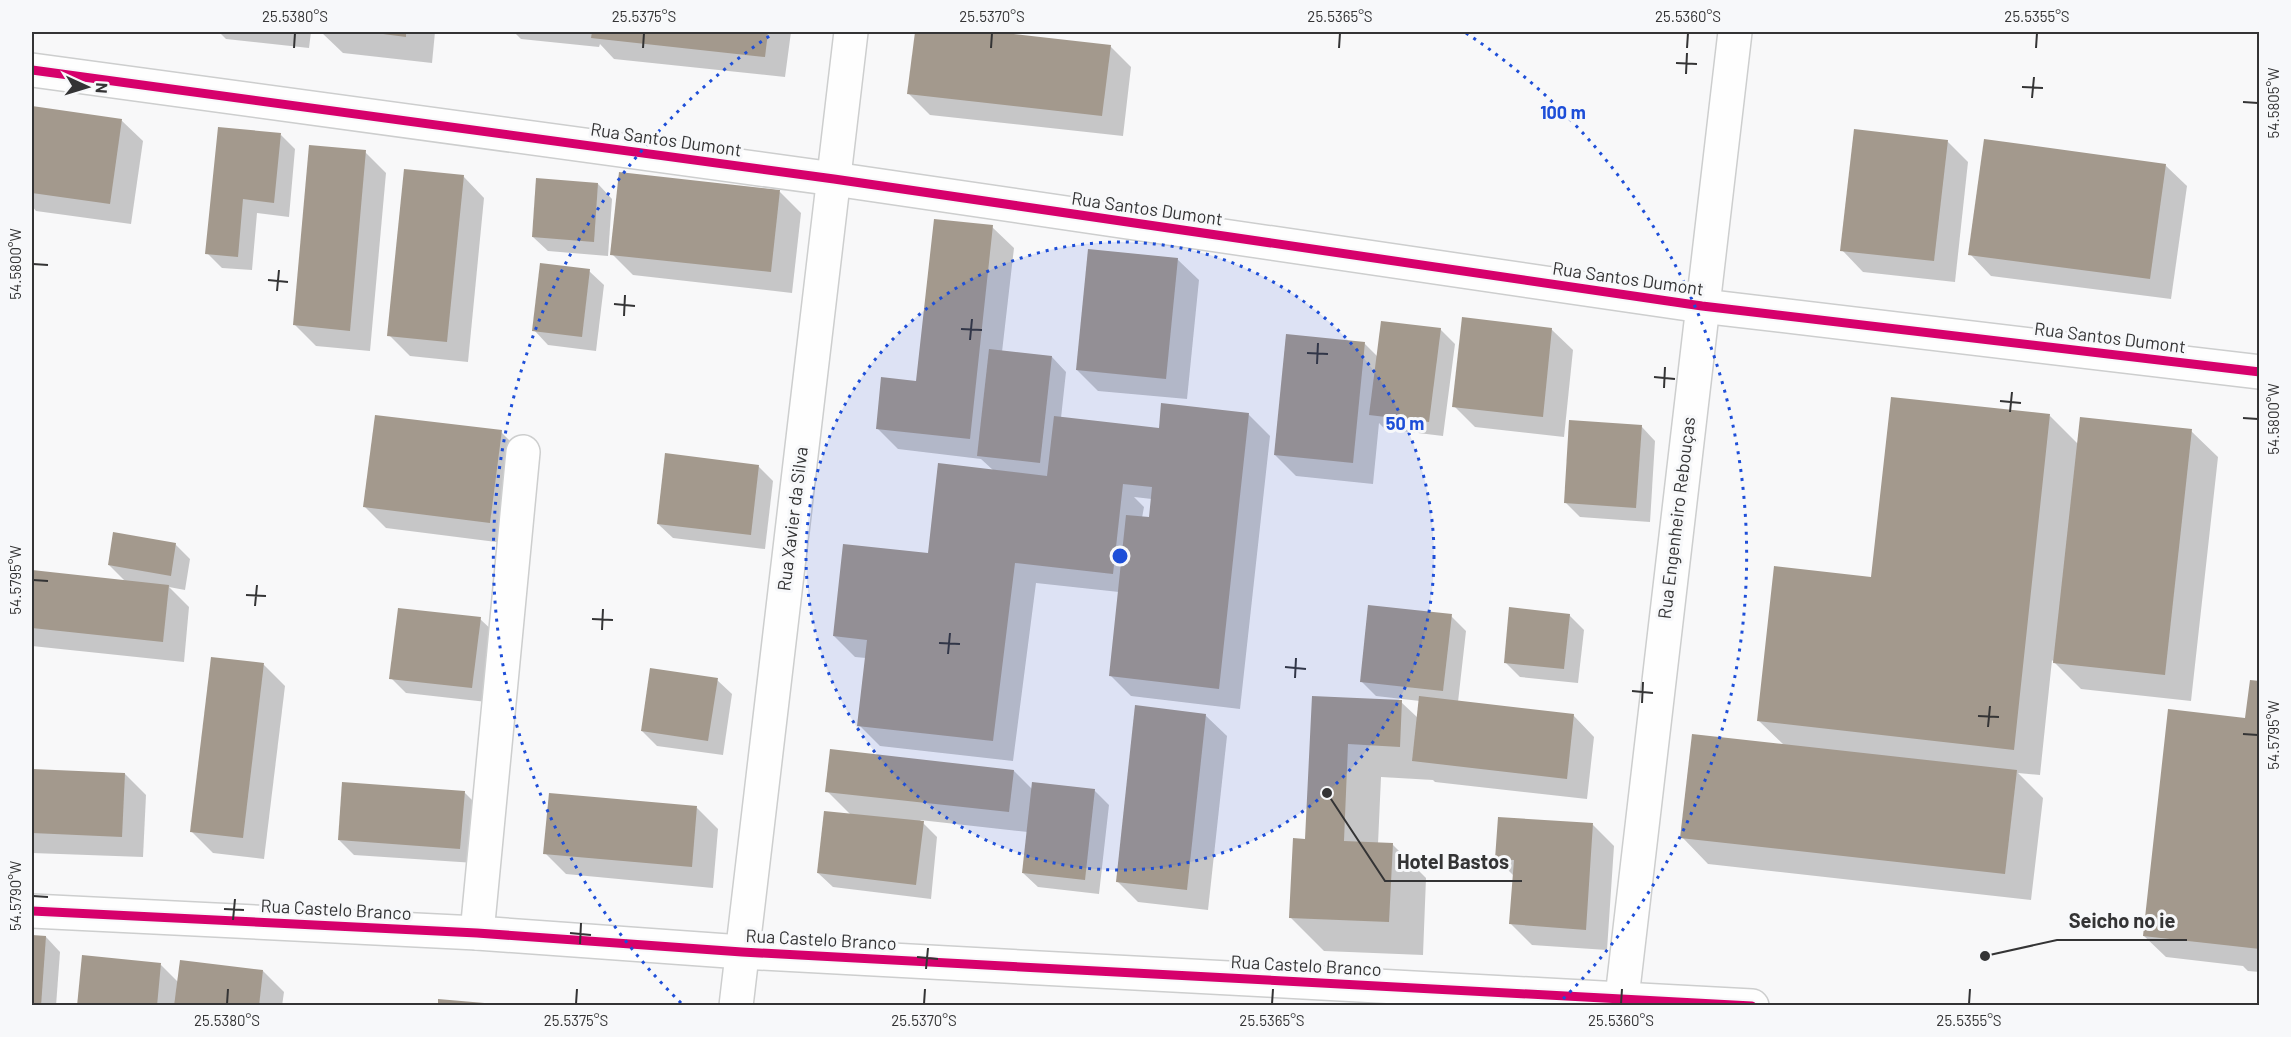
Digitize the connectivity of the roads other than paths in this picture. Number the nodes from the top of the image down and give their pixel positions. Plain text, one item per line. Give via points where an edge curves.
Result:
1 (851, 32) edge
2 (1735, 32) edge
3 (32, 70) edge
4 (834, 179) junction
5 (1702, 306) junction
6 (2259, 372) edge
7 (523, 452) dead end
8 (32, 911) edge
9 (477, 933) junction
10 (742, 952) junction
11 (1621, 1002) edge
12 (736, 1005) edge
13 (1752, 1005) edge

1 - 4 street, Rua Xavier da Silva
2 - 5 street, Rua Engenheiro Rebouças
3 - 4 street, Rua Santos Dumont
4 - 5 street, Rua Santos Dumont
4 - 10 street, Rua Xavier da Silva
5 - 6 street, Rua Santos Dumont
5 - 11 street, Rua Engenheiro Rebouças
7 - 9 street
8 - 9 street, Rua Castelo Branco
9 - 10 street, Rua Castelo Branco
10 - 11 street, Rua Castelo Branco
10 - 12 street, Rua Xavier da Silva
11 - 13 street, Rua Castelo Branco

